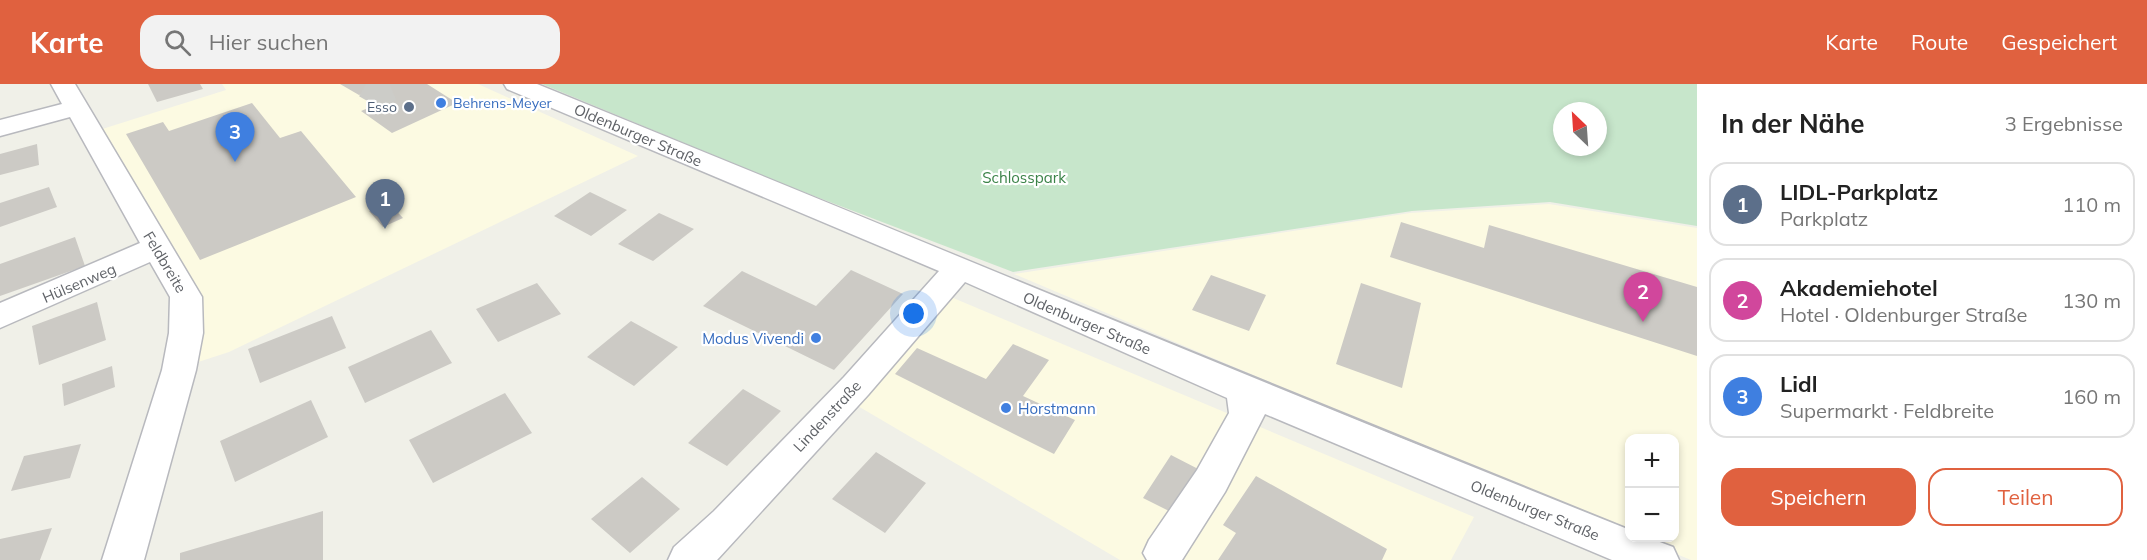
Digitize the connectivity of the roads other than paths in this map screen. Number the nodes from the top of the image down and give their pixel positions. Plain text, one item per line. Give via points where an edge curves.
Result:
1 (516, 84) edge
2 (69, 96) edge
3 (0, 128) edge
4 (156, 249) junction
5 (960, 268) junction
6 (0, 316) edge
7 (1244, 390) junction
8 (1164, 553) dead end
9 (123, 560) edge
10 (689, 560) edge
11 (1658, 560) edge

1 - 5 street, Oldenburger Straße
2 - 3 street
2 - 4 street, Feldbreite
4 - 6 street, Hülsenweg
4 - 9 street, Feldbreite via 186,297 186,333 179,370
5 - 7 street, Oldenburger Straße
5 - 10 street, Lindenstraße via 856,386
7 - 8 street via 1247,413 1211,481
7 - 11 street, Oldenburger Straße

